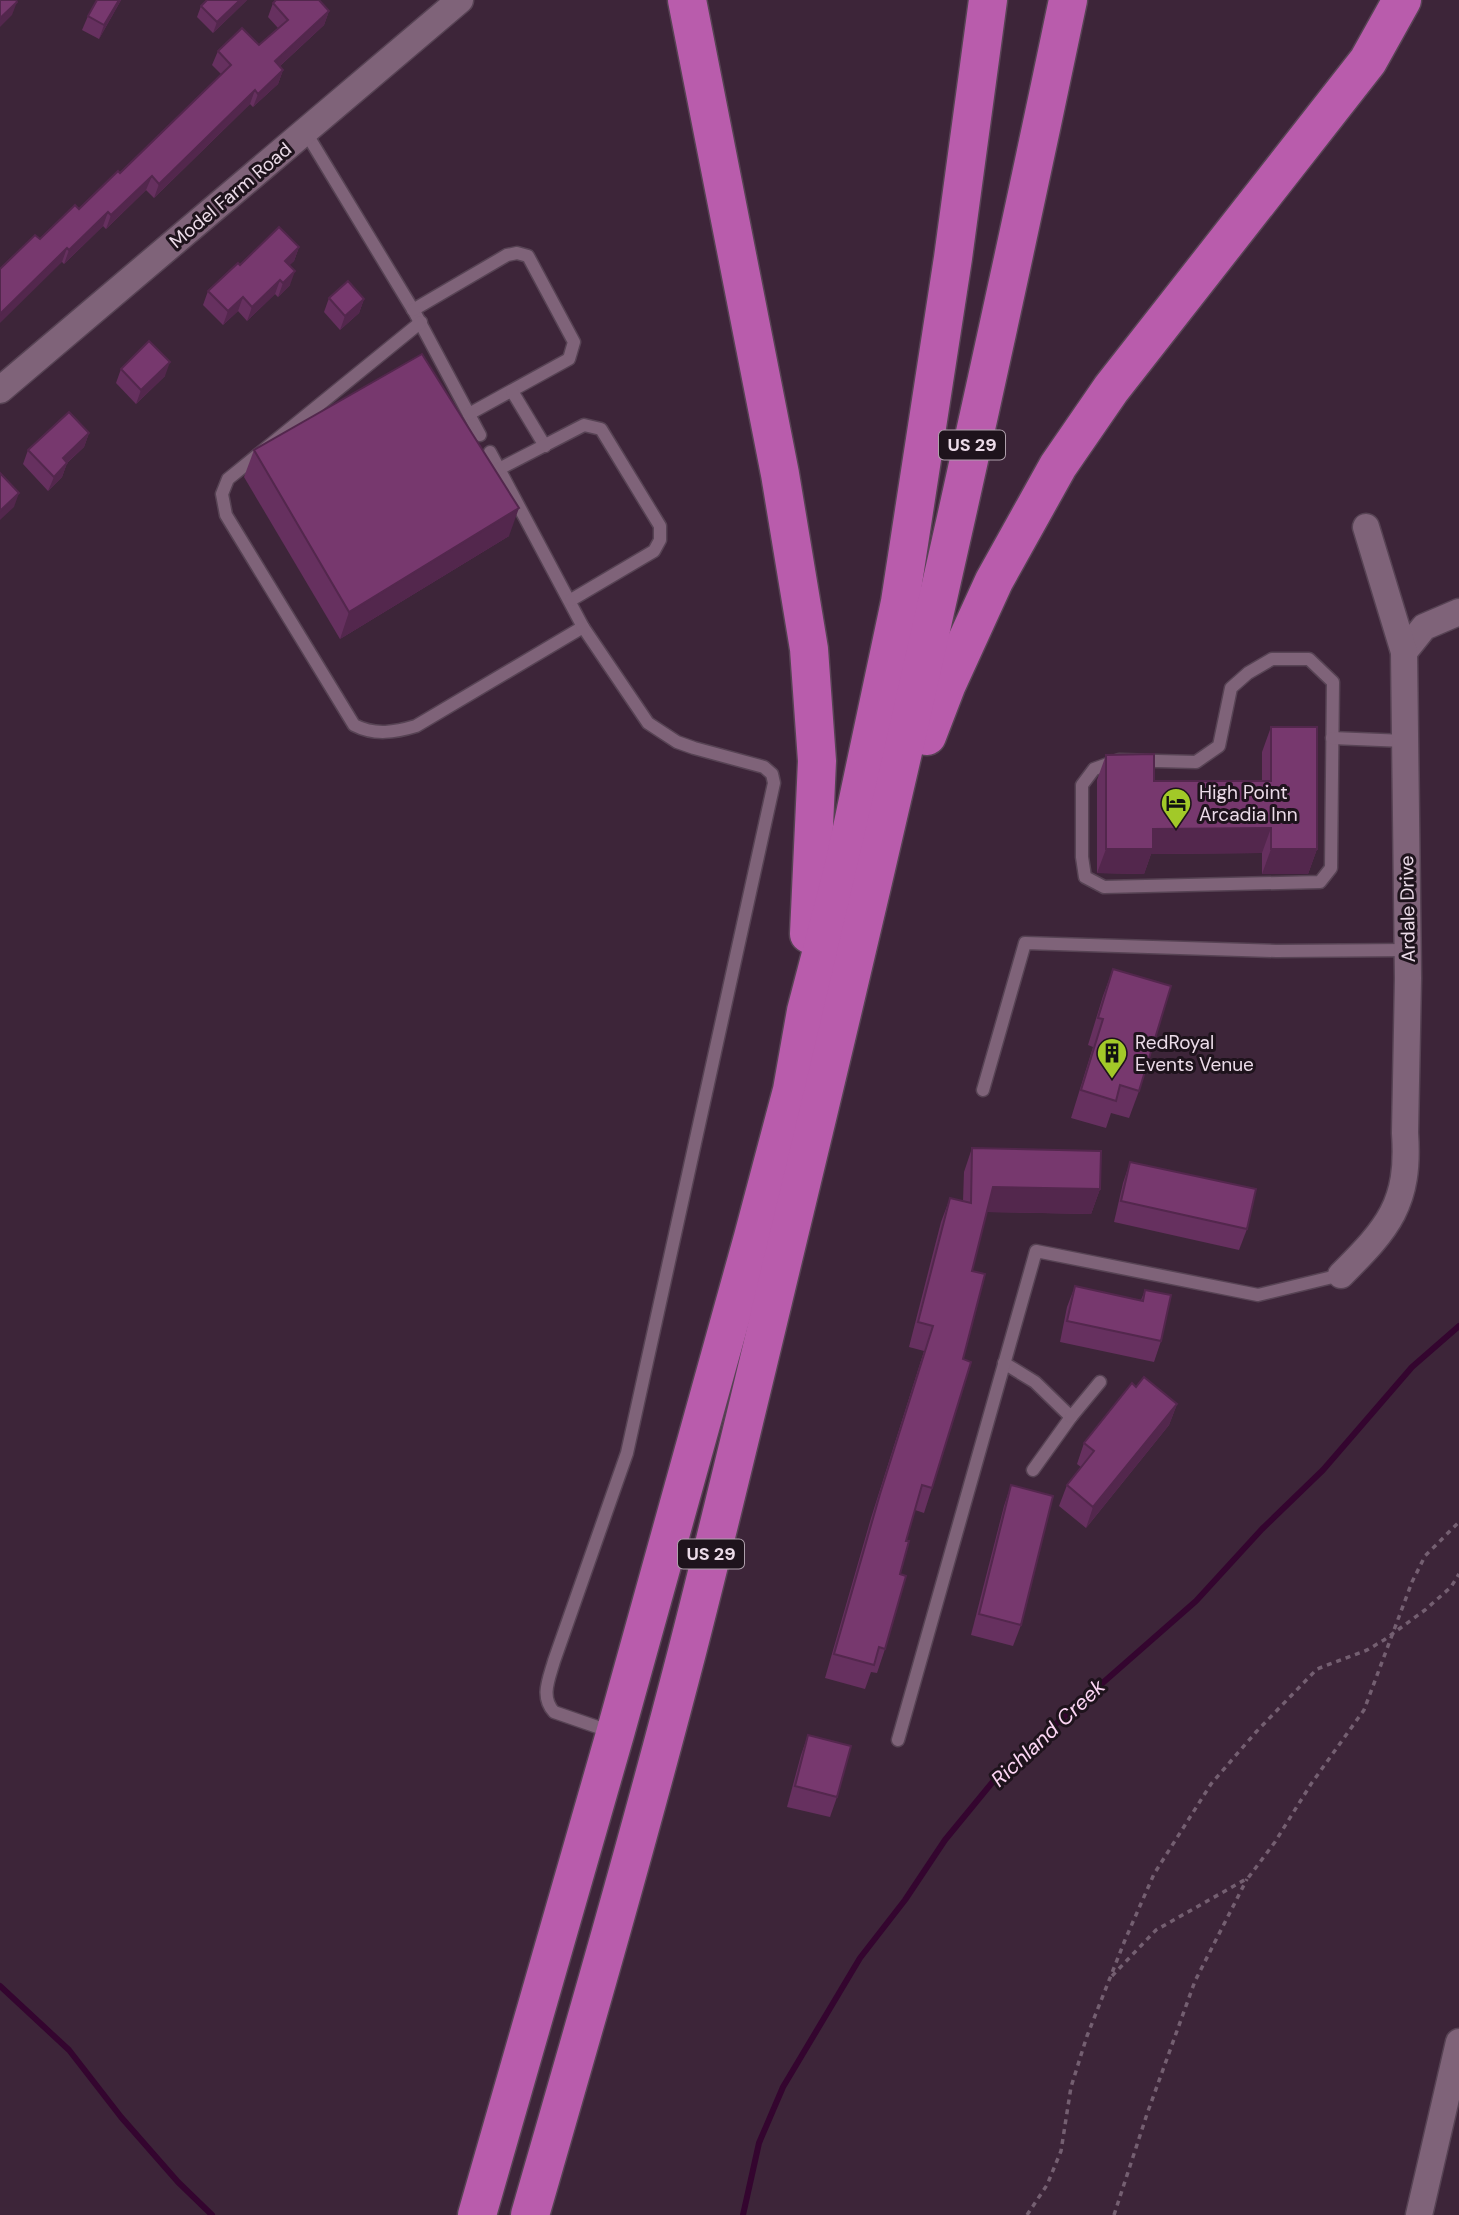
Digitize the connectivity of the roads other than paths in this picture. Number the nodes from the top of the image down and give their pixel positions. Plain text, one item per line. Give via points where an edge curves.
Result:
1 (460, 0) edge
2 (687, 0) edge
3 (988, 0) edge
4 (1068, 0) edge
5 (1402, 0) edge
6 (304, 131) junction
7 (413, 310) junction
8 (421, 322) junction
9 (0, 390) edge
10 (512, 391) junction
11 (470, 414) junction
12 (481, 435) dead end
13 (545, 446) junction
14 (490, 452) dead end
15 (499, 469) junction
16 (1366, 527) dead end
17 (571, 600) junction
18 (1459, 612) edge
19 (583, 627) junction
20 (1404, 652) junction
21 (1332, 738) junction
22 (1405, 741) junction
23 (873, 889) junction
24 (1408, 950) junction
25 (806, 1011) junction
26 (983, 1090) dead end
27 (1341, 1275) joint
28 (1004, 1363) junction
29 (1100, 1382) dead end
30 (1070, 1417) junction
31 (1033, 1470) dead end
32 (615, 1734) junction
33 (898, 1740) dead end
34 (1459, 2042) edge
35 (477, 2215) edge
36 (530, 2215) edge
37 (1419, 2215) edge

1 - 6 street, Model Farm Road
2 - 25 highway via 780,474 809,649 817,761
3 - 25 highway, US 29 via 900,602 844,866
4 - 23 highway, US 29
5 - 23 highway via 1368,61 1111,389 1058,466 994,581 947,684 922,749 903,826
6 - 7 lane
6 - 9 street, Model Farm Road
7 - 8 lane
7 - 10 lane via 507,256 528,256 574,349 569,359
8 - 11 lane
8 - 19 lane via 228,479 222,494 226,515 354,725 362,729 387,733 416,726
10 - 11 lane
10 - 13 lane
11 - 12 lane
13 - 15 lane
13 - 17 lane via 584,425 601,429 661,533 654,551
14 - 15 lane
15 - 17 lane
16 - 20 street, Ardale Drive
17 - 19 lane
18 - 20 street via 1424,627
19 - 32 lane via 648,723 685,745 764,767 774,783 627,1453 546,1692 554,1712
20 - 22 street, Ardale Drive
21 - 21 lane via 1331,868 1320,882 1104,887 1085,877 1082,785 1094,769 1119,760 1196,762 1219,746 1231,688 1272,659 1309,659 1333,682
21 - 22 lane
22 - 24 street, Ardale Drive
23 - 36 highway, US 29 via 688,1650
24 - 26 lane via 1025,943
24 - 27 street, Ardale Drive via 1405,1177 1385,1229
25 - 32 highway, US 29 via 792,1090
27 - 28 lane via 1258,1295 1036,1251
28 - 30 lane via 1035,1382
28 - 33 lane
29 - 30 lane
30 - 31 lane
32 - 35 highway, US 29
34 - 37 street

